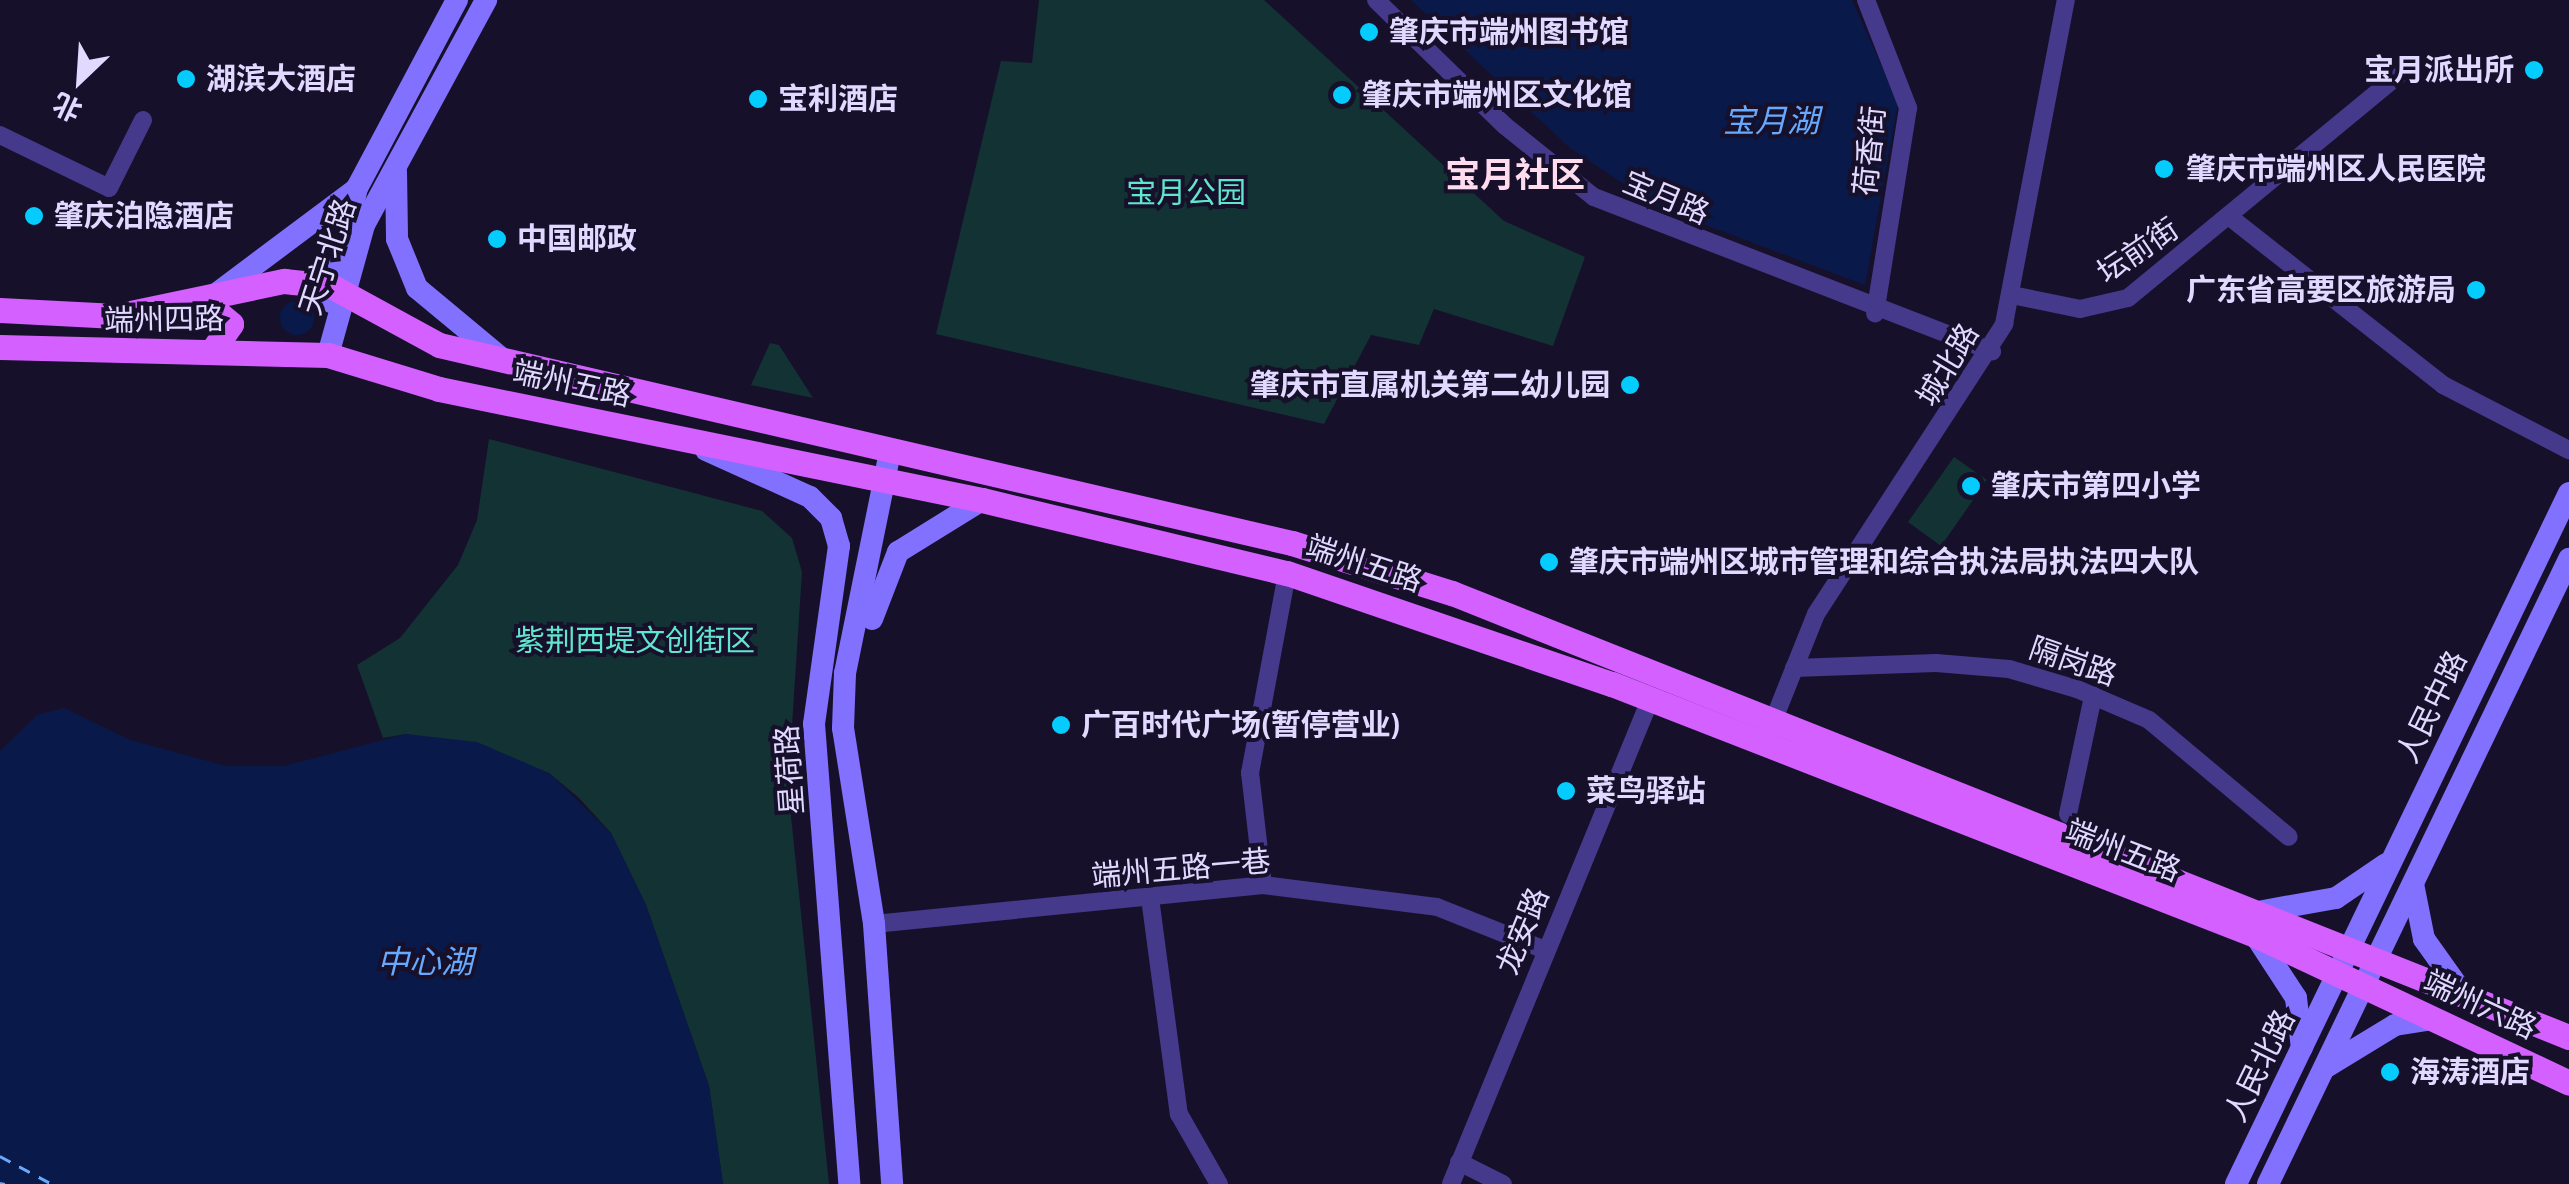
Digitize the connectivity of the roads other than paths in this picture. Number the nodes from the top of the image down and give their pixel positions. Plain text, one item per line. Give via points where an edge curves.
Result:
1 (457, 0) edge
2 (486, 0) edge
3 (1376, 0) edge
4 (1866, 0) edge
5 (2066, 0) edge
6 (2412, 64) dead end
7 (143, 120) dead end
8 (0, 135) edge
9 (396, 169) junction
10 (357, 188) junction
11 (2231, 218) junction
12 (340, 289) junction
13 (2012, 295) junction
14 (205, 302) junction
15 (0, 310) edge
16 (1875, 312) junction
17 (0, 348) edge
18 (212, 350) junction
19 (1992, 351) junction
20 (328, 355) junction
21 (509, 363) junction
22 (688, 442) junction
23 (2569, 450) edge
24 (890, 452) junction
25 (884, 480) junction
26 (2569, 493) edge
27 (982, 500) junction
28 (2569, 558) edge
29 (1287, 573) junction
30 (1794, 668) junction
31 (2093, 696) junction
32 (1650, 700) junction
33 (1774, 720) junction
34 (843, 728) junction
35 (2068, 814) dead end
36 (2289, 836) dead end
37 (2392, 858) junction
38 (2414, 884) junction
39 (1263, 885) junction
40 (1150, 898) junction
41 (2259, 923) junction
42 (874, 924) junction
43 (2350, 948) junction
44 (1545, 950) junction
45 (2377, 959) junction
46 (2338, 974) junction
47 (2363, 986) junction
48 (2464, 995) junction
49 (2432, 1019) junction
50 (2569, 1037) edge
51 (2306, 1042) junction
52 (2334, 1045) junction
53 (2323, 1069) junction
54 (2569, 1082) edge
55 (1459, 1162) junction
56 (849, 1184) edge
57 (892, 1184) edge
58 (1219, 1184) edge
59 (1450, 1184) edge
60 (1504, 1184) edge
61 (2236, 1184) edge
62 (2268, 1184) edge

1 - 10 main road, 天宁北路
2 - 9 main road, 天宁北路
3 - 16 street, 宝月路 via 1504,125 1594,197
4 - 16 street, 荷香街 via 1908,108
5 - 13 street, 城北路
6 - 11 street, 坛前街
7 - 8 street via 109,188
9 - 12 main road, 天宁北路 via 364,225
9 - 21 main road via 397,239 417,288 446,321
10 - 12 main road, 天宁北路
10 - 14 main road
11 - 13 street, 坛前街 via 2102,308
11 - 23 street via 2443,385
12 - 14 main road, 端州四路 via 284,281
12 - 20 main road, 天宁北路
12 - 21 main road, 端州五路 via 438,345
13 - 19 street, 城北路
14 - 15 main road, 端州四路 via 116,316
14 - 18 main road via 231,324
16 - 19 street, 宝月路
17 - 18 main road, 端州四路
18 - 20 main road, 端州四路
19 - 30 street, 城北路 via 1816,614
20 - 22 main road, 端州五路
21 - 24 main road, 端州五路
22 - 25 main road, 端州五路
22 - 56 main road, 星荷路 via 810,498 831,518 839,546 814,724
24 - 25 main road, 星荷路
24 - 33 main road, 端州五路 via 1457,583 1667,665
25 - 27 main road, 端州五路
25 - 34 main road, 星荷路 via 845,674
26 - 37 main road, 人民中路
27 - 29 main road, 端州五路
27 - 34 main road via 913,537 886,567
28 - 38 main road, 人民中路
29 - 32 main road, 端州五路
29 - 39 street via 1250,773
30 - 31 street, 隔岗路 via 2009,669
30 - 33 street, 城北路
31 - 35 street
31 - 36 street, 隔岗路 via 2149,720
32 - 41 main road, 端州五路
32 - 44 street, 龙安路
33 - 41 main road, 端州五路
34 - 42 main road, 星荷路
37 - 41 main road via 2336,898
37 - 43 main road, 人民中路
38 - 45 main road, 人民中路
38 - 48 main road via 2424,939
39 - 40 street, 端州五路一巷
39 - 44 street, 端州五路一巷 via 1437,907
40 - 42 street, 端州五路一巷
40 - 58 street via 1179,1114
41 - 43 main road, 端州五路
41 - 46 main road, 端州五路
41 - 51 main road via 2296,998
42 - 57 main road, 星荷路
43 - 45 main road, 端州六路
43 - 46 main road, 人民北路
44 - 55 street, 龙安路
45 - 47 main road, 人民北路
45 - 48 main road, 端州六路
46 - 47 main road, 端州六路
46 - 51 main road, 人民北路
47 - 49 main road, 端州六路
47 - 52 main road, 人民北路
48 - 50 main road, 端州六路
49 - 53 main road via 2395,1025
49 - 54 main road, 端州六路
51 - 52 main road
51 - 61 main road, 人民北路
52 - 53 main road, 人民北路
53 - 62 main road, 人民北路
55 - 59 street, 龙安路
55 - 60 street

